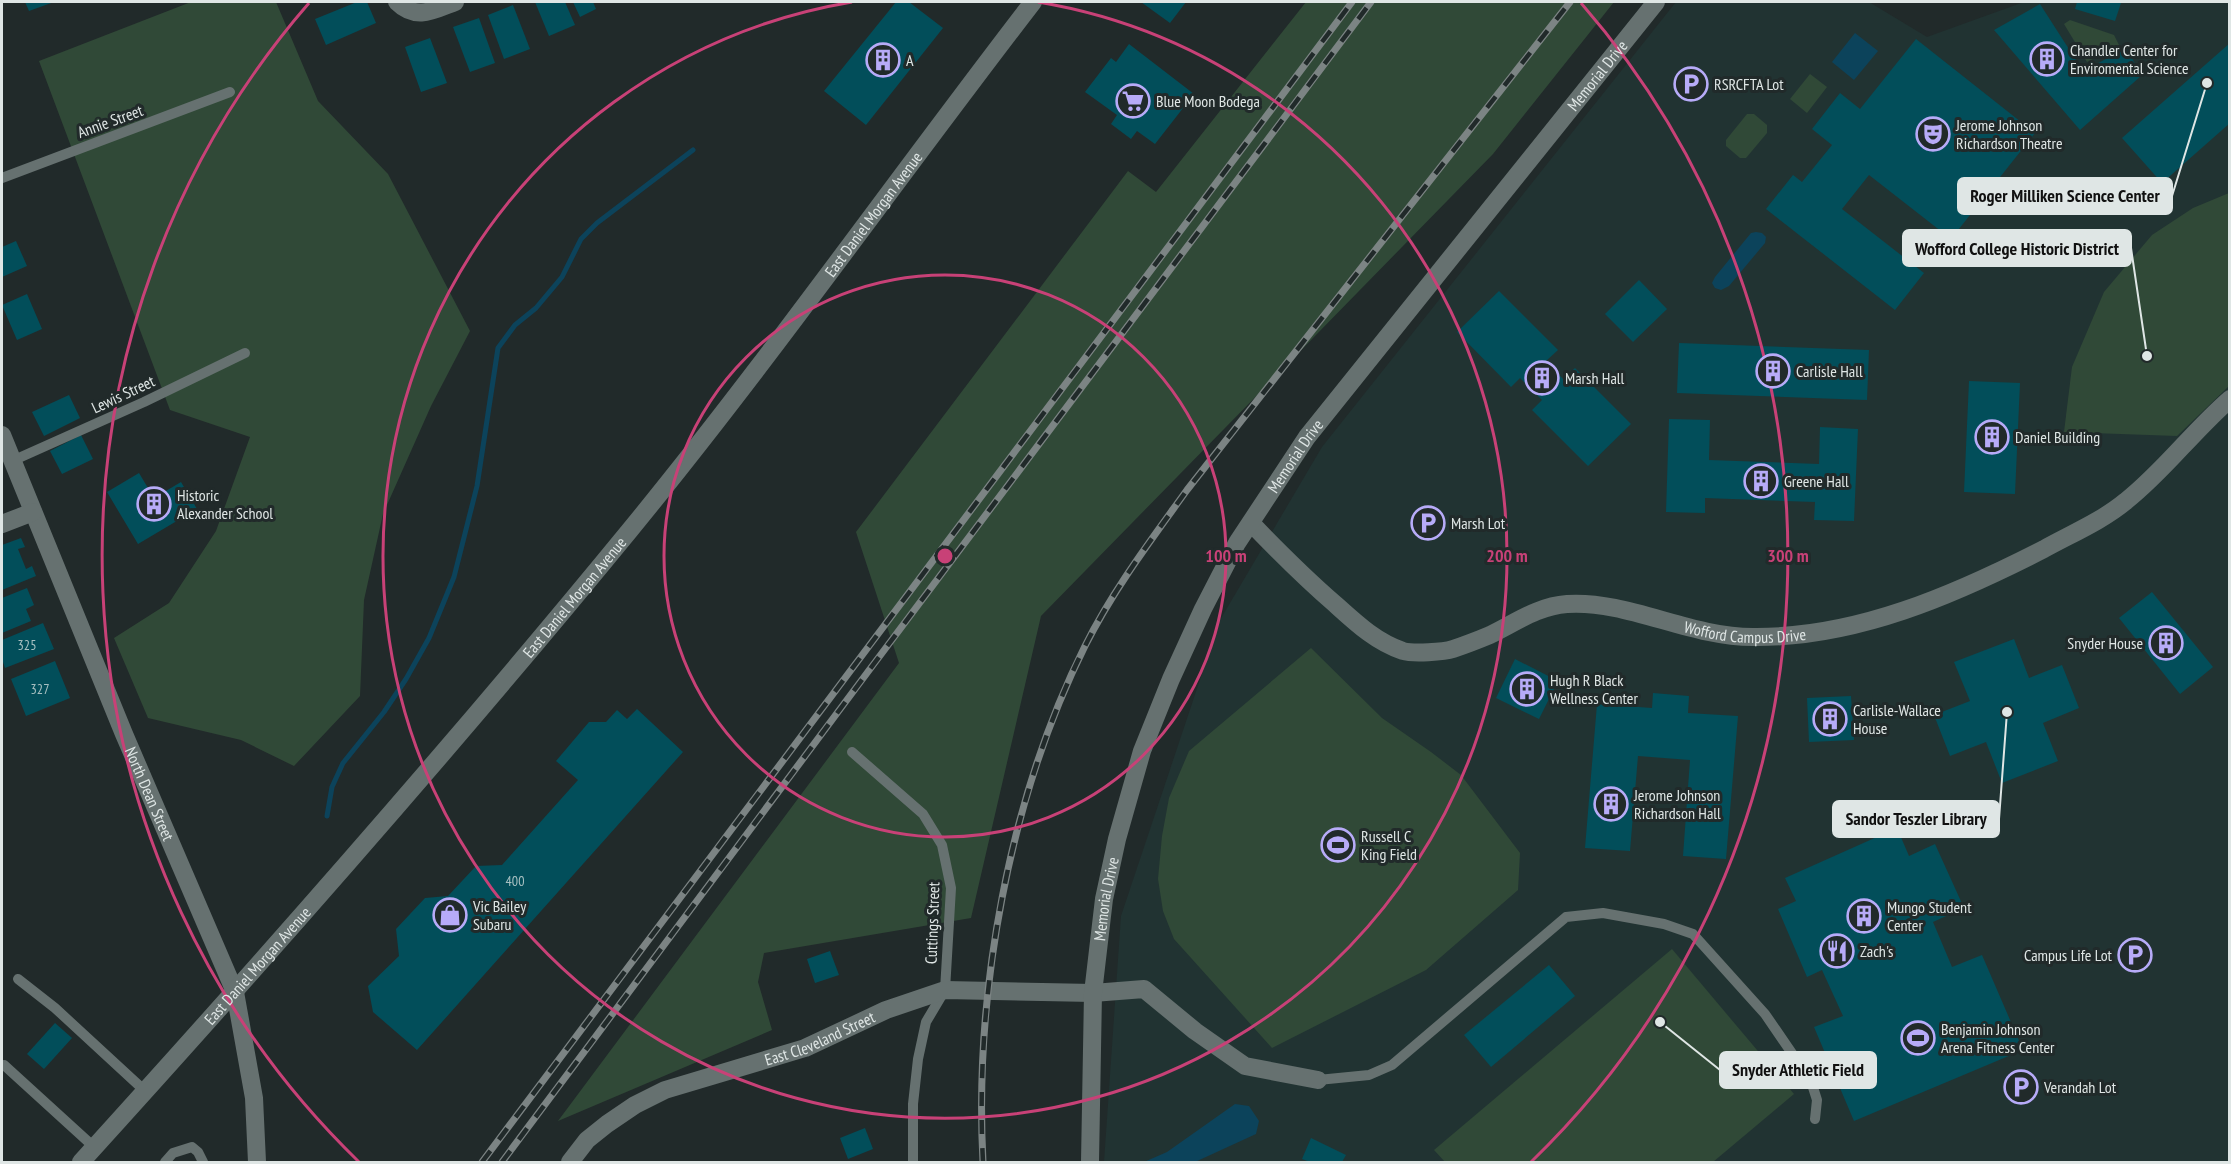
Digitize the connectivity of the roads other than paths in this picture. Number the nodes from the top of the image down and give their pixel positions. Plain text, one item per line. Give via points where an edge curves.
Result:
1 (397, 2) edge
2 (455, 2) edge
3 (1033, 2) edge
4 (1656, 2) edge
5 (230, 93) dead end
6 (2, 178) edge
7 (245, 353) dead end
8 (2229, 399) edge
9 (2, 435) edge
10 (12, 461) junction
11 (33, 512) junction
12 (1251, 523) junction
13 (2, 524) edge
14 (852, 752) dead end
15 (18, 979) dead end
16 (945, 990) junction
17 (235, 992) junction
18 (1093, 993) junction
19 (4, 1065) dead end
20 (1318, 1080) joint
21 (145, 1091) junction
22 (1815, 1119) dead end
23 (94, 1147) junction
24 (81, 1162) edge
25 (165, 1162) edge
26 (203, 1162) edge
27 (257, 1162) edge
28 (570, 1162) edge
29 (913, 1162) edge
30 (1090, 1162) edge

1 - 2 street via 404,9 426,13
3 - 17 street, East Daniel Morgan Avenue via 631,528
4 - 12 street, Memorial Drive via 1307,437
5 - 6 lane, Annie Street
7 - 10 lane, Lewis Street
8 - 12 street, Wofford Campus Drive via 2126,502 2081,529 1941,598 1818,633 1751,638 1701,631 1600,605 1566,604 1535,611 1449,650 1406,652 1370,635
9 - 10 street, North Dean Street
10 - 11 street, North Dean Street
11 - 13 street
11 - 17 street, North Dean Street
12 - 18 street, Memorial Drive via 1203,609 1143,751 1104,899
14 - 16 lane, Cuttings Street via 923,814 942,845 951,888
15 - 21 lane
16 - 18 street, East Cleveland Street
16 - 28 street, East Cleveland Street via 886,1010 805,1048 665,1090 607,1124 587,1140
16 - 29 lane via 926,1022 918,1059
17 - 21 street, East Daniel Morgan Avenue
17 - 27 street, North Dean Street via 254,1098
18 - 20 street, East Cleveland Street via 1144,988 1245,1066
18 - 30 street
19 - 23 lane
20 - 22 lane via 1369,1075 1392,1065 1566,917 1603,913 1664,924 1692,934 1765,1014 1812,1081 1817,1100
21 - 23 street, East Daniel Morgan Avenue
23 - 24 street, East Daniel Morgan Avenue
25 - 26 lane via 173,1153 192,1147

